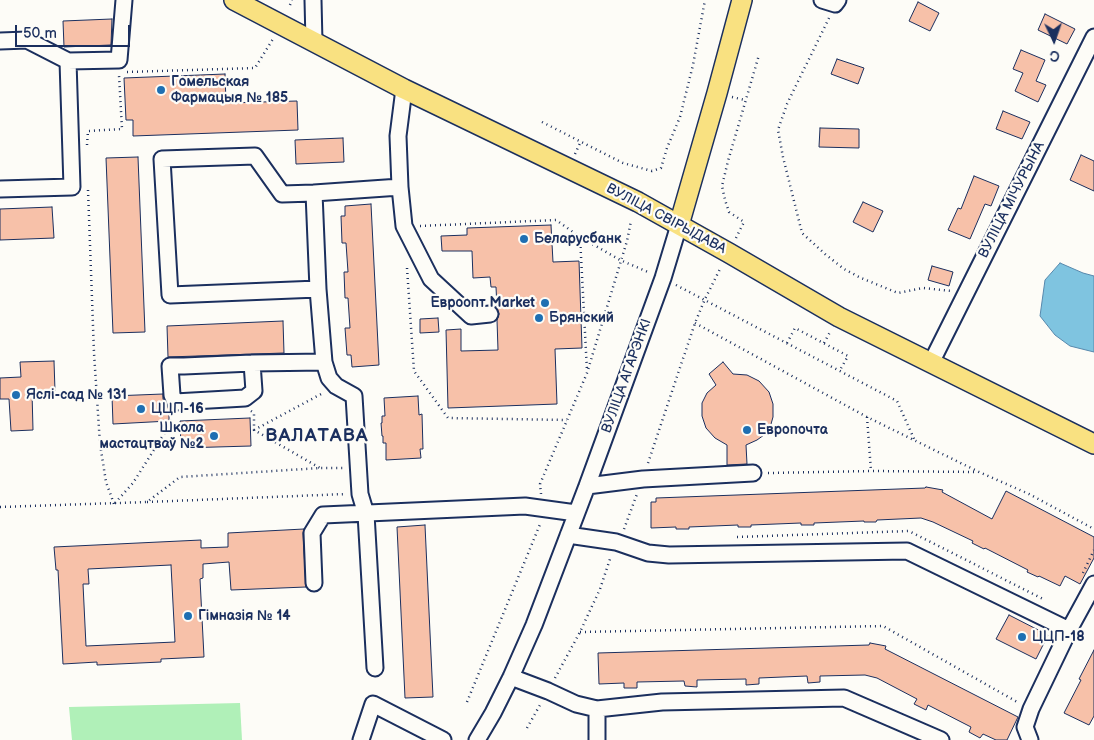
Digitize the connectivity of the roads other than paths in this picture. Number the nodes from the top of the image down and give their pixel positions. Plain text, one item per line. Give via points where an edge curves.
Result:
1 (124, 0) edge
2 (234, 0) edge
3 (313, 0) edge
4 (742, 0) edge
5 (1094, 37) edge
6 (0, 41) edge
7 (314, 42) junction
8 (68, 61) junction
9 (404, 89) junction
10 (400, 187) junction
11 (0, 189) edge
12 (314, 193) junction
13 (679, 225) junction
14 (318, 289) junction
15 (490, 314) dead end
16 (324, 362) junction
17 (252, 363) junction
18 (931, 363) junction
19 (1094, 444) edge
20 (753, 474) road end
21 (587, 486) junction
22 (576, 513) junction
23 (366, 514) junction
24 (568, 536) junction
25 (314, 583) dead end
26 (1094, 584) edge
27 (1069, 630) junction
28 (374, 668) dead end
29 (511, 677) junction
30 (597, 710) junction
31 (362, 740) edge
32 (442, 740) edge
33 (477, 740) edge
34 (597, 740) edge
35 (941, 740) edge
36 (1030, 740) edge

1 - 8 street via 120,60
2 - 7 main road, ВУЛІЦА СВІРЫДАВА
3 - 7 street
4 - 13 main road, ВУЛІЦА АГАРЭНКІ
5 - 18 street, ВУЛІЦА МІЧУРЫНА
6 - 8 street via 27,40
7 - 9 main road, ВУЛІЦА СВІРЫДАВА
8 - 11 street via 72,187
9 - 10 street via 398,136
9 - 13 main road, ВУЛІЦА СВІРЫДАВА
10 - 12 street
10 - 15 street via 404,226 430,279 471,316
12 - 14 street
12 - 14 street via 282,194 255,156 162,159 170,295
13 - 18 main road, ВУЛІЦА СВІРЫДАВА via 839,317
13 - 21 street, ВУЛІЦА АГАРЭНКІ via 663,278
14 - 16 street
16 - 17 street
16 - 23 street via 329,378 336,386 354,396 360,494
17 - 17 street via 170,366 175,402 245,398 254,391
18 - 19 main road, ВУЛІЦА СВІРЫДАВА
20 - 21 street via 643,479
21 - 22 street, ВУЛІЦА АГАРЭНКІ
22 - 23 street via 525,506
22 - 24 street, ВУЛІЦА АГАРЭНКІ
23 - 25 street via 323,515 312,533
23 - 28 street
24 - 27 street via 616,542 648,553 669,555 907,551
24 - 29 street, ВУЛІЦА АГАРЭНКІ
26 - 27 street
27 - 36 street via 1031,709 1025,727
29 - 30 street
29 - 33 street, ВУЛІЦА АГАРЭНКІ
30 - 34 street
30 - 35 street via 662,702 844,698
31 - 32 street via 373,704

